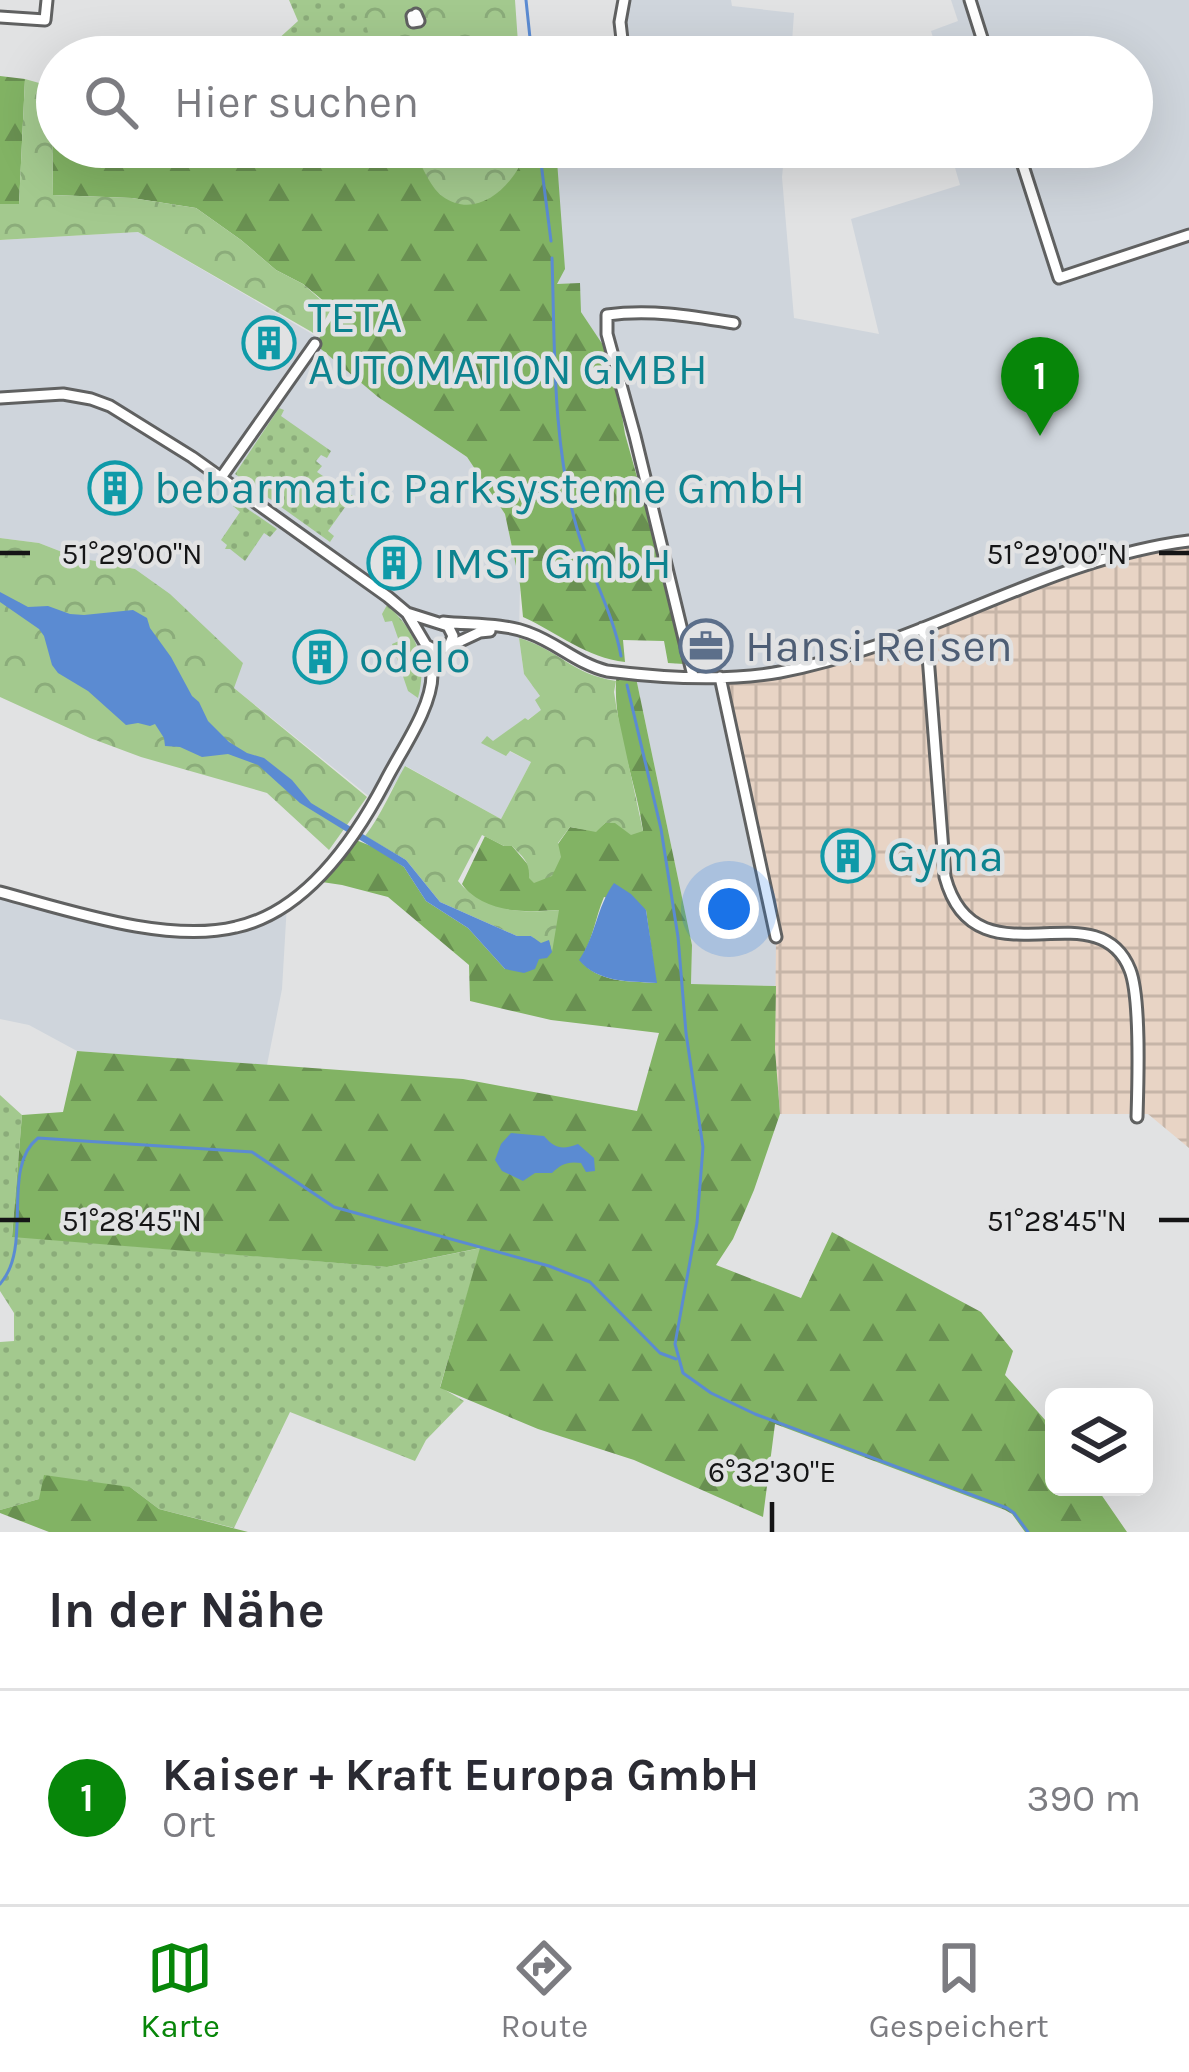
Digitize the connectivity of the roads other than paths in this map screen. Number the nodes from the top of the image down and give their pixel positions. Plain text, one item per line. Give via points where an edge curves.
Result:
1 (47, 0) edge
2 (624, 0) edge
3 (970, 0) edge
4 (0, 17) edge
5 (622, 36) edge
6 (981, 36) edge
7 (1024, 168) edge
8 (1189, 235) edge
9 (734, 323) dead end
10 (315, 344) dead end
11 (0, 398) edge
12 (220, 479) junction
13 (1189, 541) edge
14 (407, 613) junction
15 (441, 622) junction
16 (507, 628) junction
17 (922, 628) junction
18 (424, 641) junction
19 (448, 647) junction
20 (432, 674) junction
21 (693, 676) junction
22 (720, 677) junction
23 (0, 892) edge
24 (776, 937) dead end
25 (1137, 1117) dead end

1 - 4 street via 46,20
2 - 5 street
3 - 6 street
7 - 8 street via 1059,278
9 - 21 street via 676,313 607,315
10 - 12 street
11 - 12 street via 92,398
12 - 14 street
13 - 17 street via 1047,578
14 - 15 street
14 - 18 street
15 - 16 street
15 - 18 street via 427,627
15 - 19 street via 452,632
16 - 19 street
16 - 21 street via 532,633 590,667
17 - 22 street via 783,671
17 - 25 street via 951,899 963,916 994,932 1081,934 1117,948 1136,997
18 - 19 street via 437,651
18 - 20 street
19 - 20 street
20 - 23 street via 426,704 375,800 304,891 272,913 236,928 188,930 113,922
21 - 22 street
22 - 24 street

